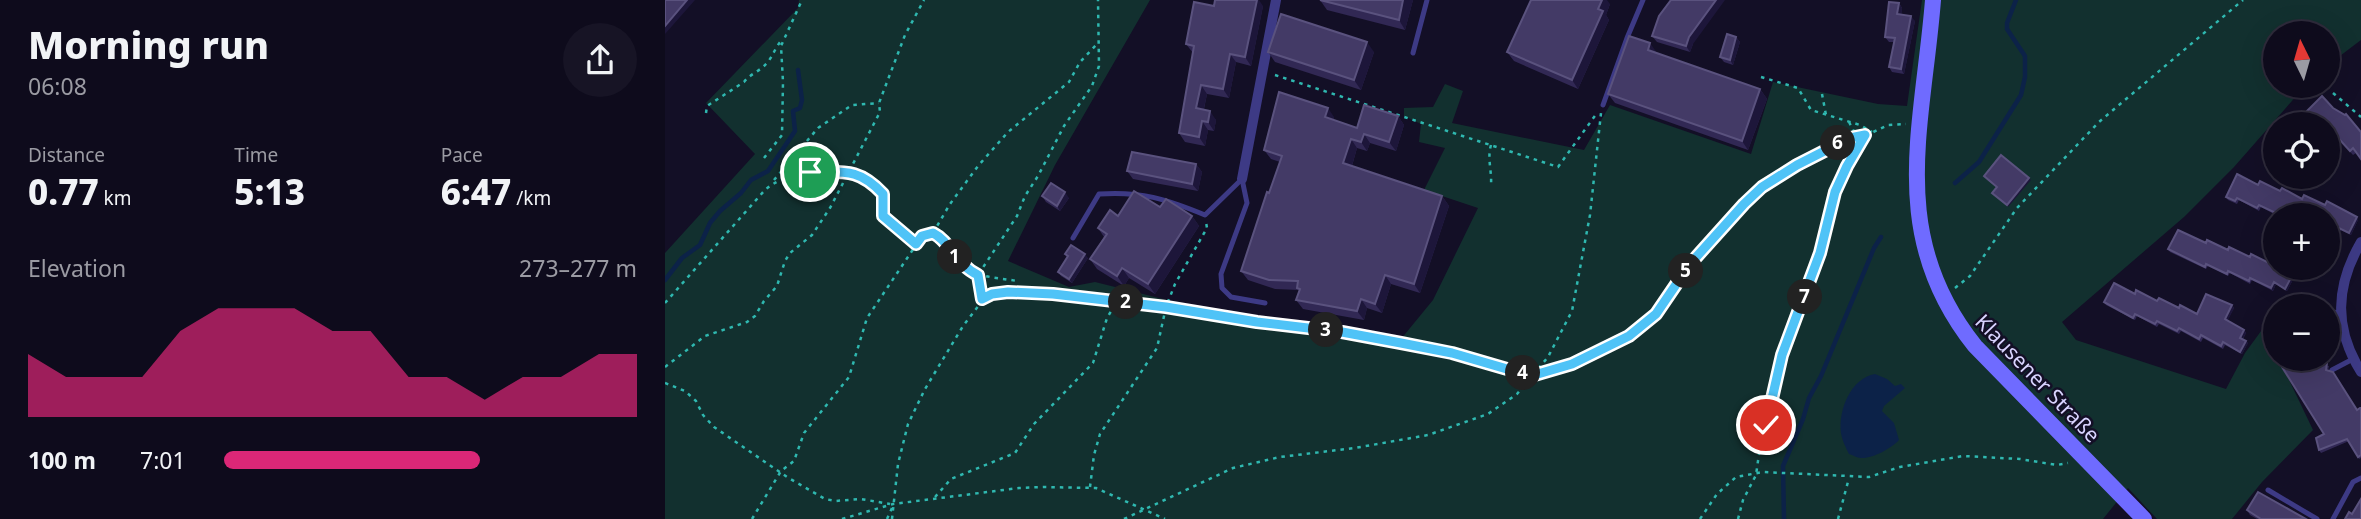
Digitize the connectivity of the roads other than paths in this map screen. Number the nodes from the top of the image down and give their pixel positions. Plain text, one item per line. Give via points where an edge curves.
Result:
1 (1276, 0) edge
2 (1427, 0) edge
3 (1643, 0) edge
4 (1933, 0) edge
5 (1413, 53) dead end
6 (1603, 105) road end
7 (1242, 179) junction
8 (1073, 238) dead end
9 (2361, 242) edge
10 (1265, 303) dead end
11 (2341, 312) joint
12 (2353, 359) junction
13 (2340, 366) edge
14 (2361, 372) edge
15 (2361, 478) edge
16 (2268, 491) dead end
17 (2144, 519) edge
18 (2317, 519) edge
19 (2333, 519) edge

1 - 7 street
2 - 5 lane
3 - 6 lane
4 - 17 main road, Klausener Straße via 1916,167 1926,257 1943,297 1975,346
7 - 8 lane via 1205,215 1129,192 1099,194
7 - 10 lane via 1247,203 1221,274 1222,288 1231,297
9 - 11 street via 2343,284
11 - 12 street
12 - 13 lane
12 - 14 street
15 - 19 lane via 2353,482
16 - 18 lane

